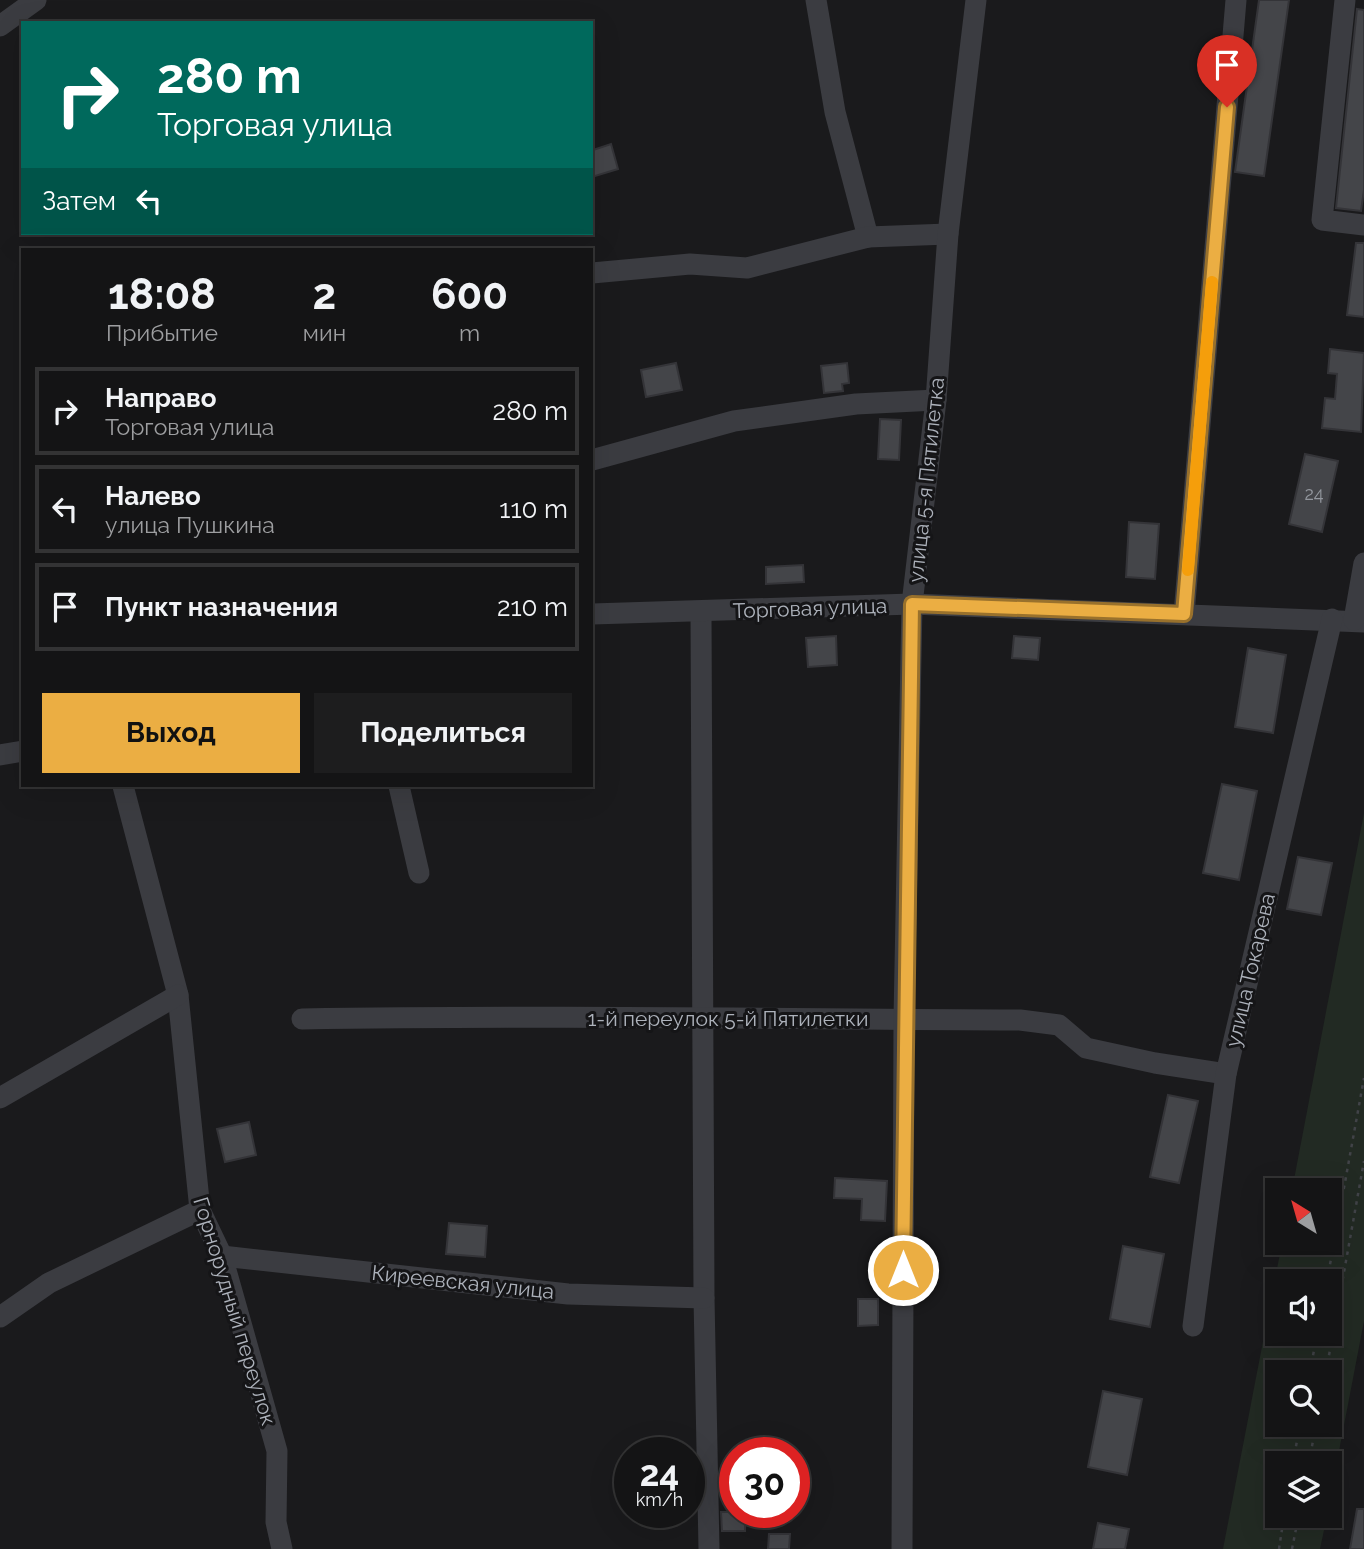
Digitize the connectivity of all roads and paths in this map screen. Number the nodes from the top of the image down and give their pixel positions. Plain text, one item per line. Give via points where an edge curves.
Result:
1 (36, 0) edge
2 (816, 0) edge
3 (976, 0) edge
4 (1236, 0) edge
5 (1345, 0) edge
6 (0, 26) edge
7 (1364, 225) edge
8 (947, 234) junction
9 (868, 237) junction
10 (593, 273) edge
11 (936, 400) junction
12 (593, 460) edge
13 (1364, 563) edge
14 (912, 604) junction
15 (701, 612) junction
16 (593, 614) edge
17 (1184, 614) junction
18 (1332, 618) junction
19 (1359, 621) edge
20 (21, 751) edge
21 (0, 755) edge
22 (123, 787) edge
23 (399, 787) edge
24 (419, 873) dead end
25 (178, 995) junction
26 (302, 1019) dead end
27 (904, 1019) junction
28 (704, 1020) junction
29 (1226, 1074) junction
30 (1364, 1078) edge
31 (0, 1098) edge
32 (1364, 1161) edge
33 (200, 1210) junction
34 (222, 1255) junction
35 (1329, 1269) edge
36 (704, 1298) junction
37 (0, 1317) edge
38 (1193, 1326) dead end
39 (1328, 1360) edge
40 (1282, 1528) edge
41 (1296, 1528) edge
42 (282, 1549) edge
43 (709, 1549) edge
44 (902, 1549) edge
45 (1279, 1549) edge
46 (1293, 1549) edge

1 - 6 street
2 - 9 street via 835,112
3 - 8 street, улица 5-я Пятилетка
4 - 17 street
5 - 7 street via 1322,220
8 - 9 street
8 - 11 street, улица 5-я Пятилетка
9 - 10 street via 747,268 690,264
11 - 12 street via 856,404 734,421
11 - 14 street, улица 5-я Пятилетка
13 - 19 street
14 - 15 street, Торговая улица
14 - 17 street, Торговая улица
14 - 27 street, улица 5-я Пятилетка
15 - 16 street, Торговая улица
15 - 28 street
17 - 18 street, Торговая улица
18 - 19 street, Торговая улица
18 - 29 street, улица Токарева
20 - 21 street
22 - 25 street, Горнорудный переулок
23 - 24 street
25 - 31 street
25 - 33 street, Горнорудный переулок
26 - 28 street, 1-й переулок 5-й Пятилетки via 505,1016
27 - 28 street, 1-й переулок 5-й Пятилетки
27 - 29 street, 1-й переулок 5-й Пятилетки via 1059,1025 1086,1048
27 - 44 street, улица 5-я Пятилетка
28 - 36 street
29 - 38 street, улица Токарева
30 - 35 path
32 - 39 path
33 - 34 street, Горнорудный переулок
33 - 37 street via 49,1283
34 - 36 street, Киреевская улица via 568,1294
34 - 42 street, Горнорудный переулок via 277,1451 276,1521
36 - 43 street
40 - 45 path
41 - 46 path

